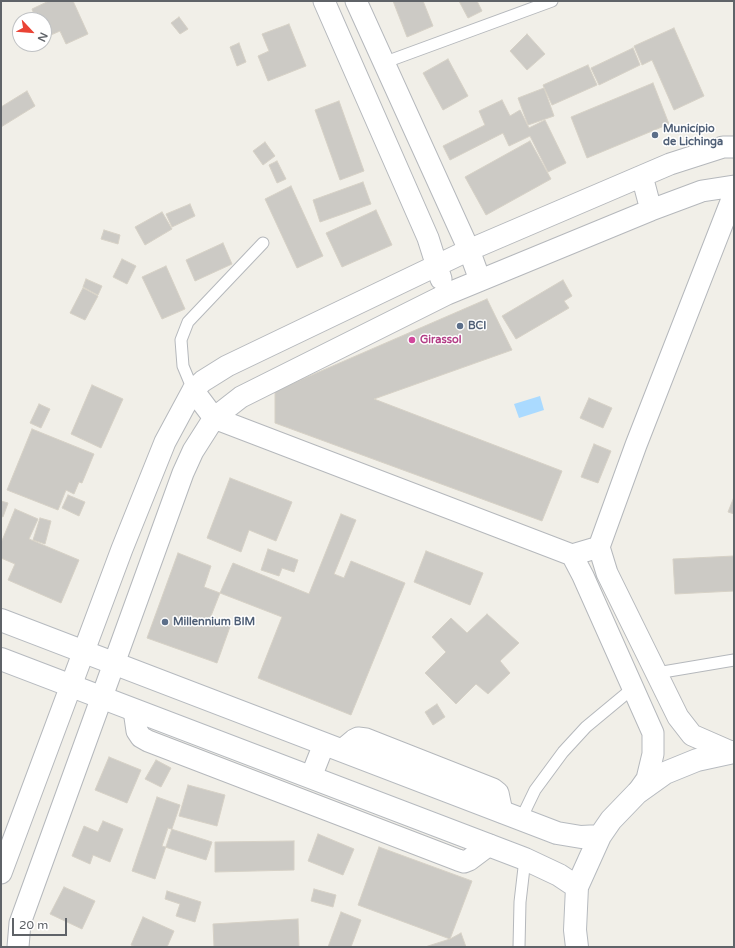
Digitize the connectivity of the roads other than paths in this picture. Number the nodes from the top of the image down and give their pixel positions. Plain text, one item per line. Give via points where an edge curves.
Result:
1 (324, 1) edge
2 (356, 1) edge
3 (552, 1) edge
4 (383, 63) junction
5 (356, 76) junction
6 (734, 148) edge
7 (642, 176) junction
8 (734, 186) edge
9 (734, 194) edge
10 (651, 210) junction
11 (263, 243) dead end
12 (469, 250) junction
13 (437, 266) junction
14 (480, 280) junction
15 (447, 294) junction
16 (193, 390) junction
17 (214, 418) junction
18 (599, 547) junction
19 (572, 555) junction
20 (1, 620) edge
21 (84, 652) junction
22 (1, 659) edge
23 (734, 660) edge
24 (115, 664) junction
25 (657, 673) junction
26 (70, 686) junction
27 (633, 688) junction
28 (102, 698) junction
29 (134, 710) junction
30 (333, 747) junction
31 (732, 752) edge
32 (311, 778) junction
33 (637, 793) junction
34 (379, 803) junction
35 (512, 816) junction
36 (370, 826) junction
37 (600, 836) junction
38 (489, 845) junction
39 (525, 859) junction
40 (1, 873) edge
41 (577, 887) junction
42 (18, 947) edge
43 (519, 947) edge
44 (577, 947) edge

1 - 5 street
2 - 4 street
3 - 4 lane
4 - 5 street
4 - 12 street
5 - 13 street via 428,238
6 - 7 street via 723,146
7 - 10 street
7 - 12 street
8 - 10 street via 702,191
9 - 18 street
10 - 14 street
11 - 16 lane via 188,322 181,340 183,366
12 - 13 street
12 - 14 street
13 - 15 street
13 - 16 street via 227,366
14 - 15 street
15 - 17 street via 241,397
16 - 17 street
16 - 21 street via 165,442
17 - 19 street
17 - 24 street via 193,451 183,473
18 - 19 street
18 - 25 street via 610,580
19 - 27 street via 584,576
20 - 21 street
21 - 24 street
21 - 26 street
22 - 26 street
23 - 25 lane
24 - 28 street
24 - 30 street
25 - 27 street
25 - 31 street via 678,717 692,735
26 - 28 street
26 - 40 street
27 - 33 street via 653,732 653,754 648,779
27 - 35 lane via 586,727
28 - 29 street
28 - 42 street via 20,923
29 - 32 street
29 - 36 street via 137,731 140,737 148,741
30 - 32 street
30 - 35 street
31 - 33 street via 697,760 665,773
32 - 34 street
33 - 37 street via 611,820
34 - 36 street
34 - 38 street
35 - 37 street via 557,833 581,837
36 - 38 street via 464,862
37 - 41 street
38 - 39 street
39 - 41 street via 559,875
39 - 43 lane via 520,902
41 - 44 street

